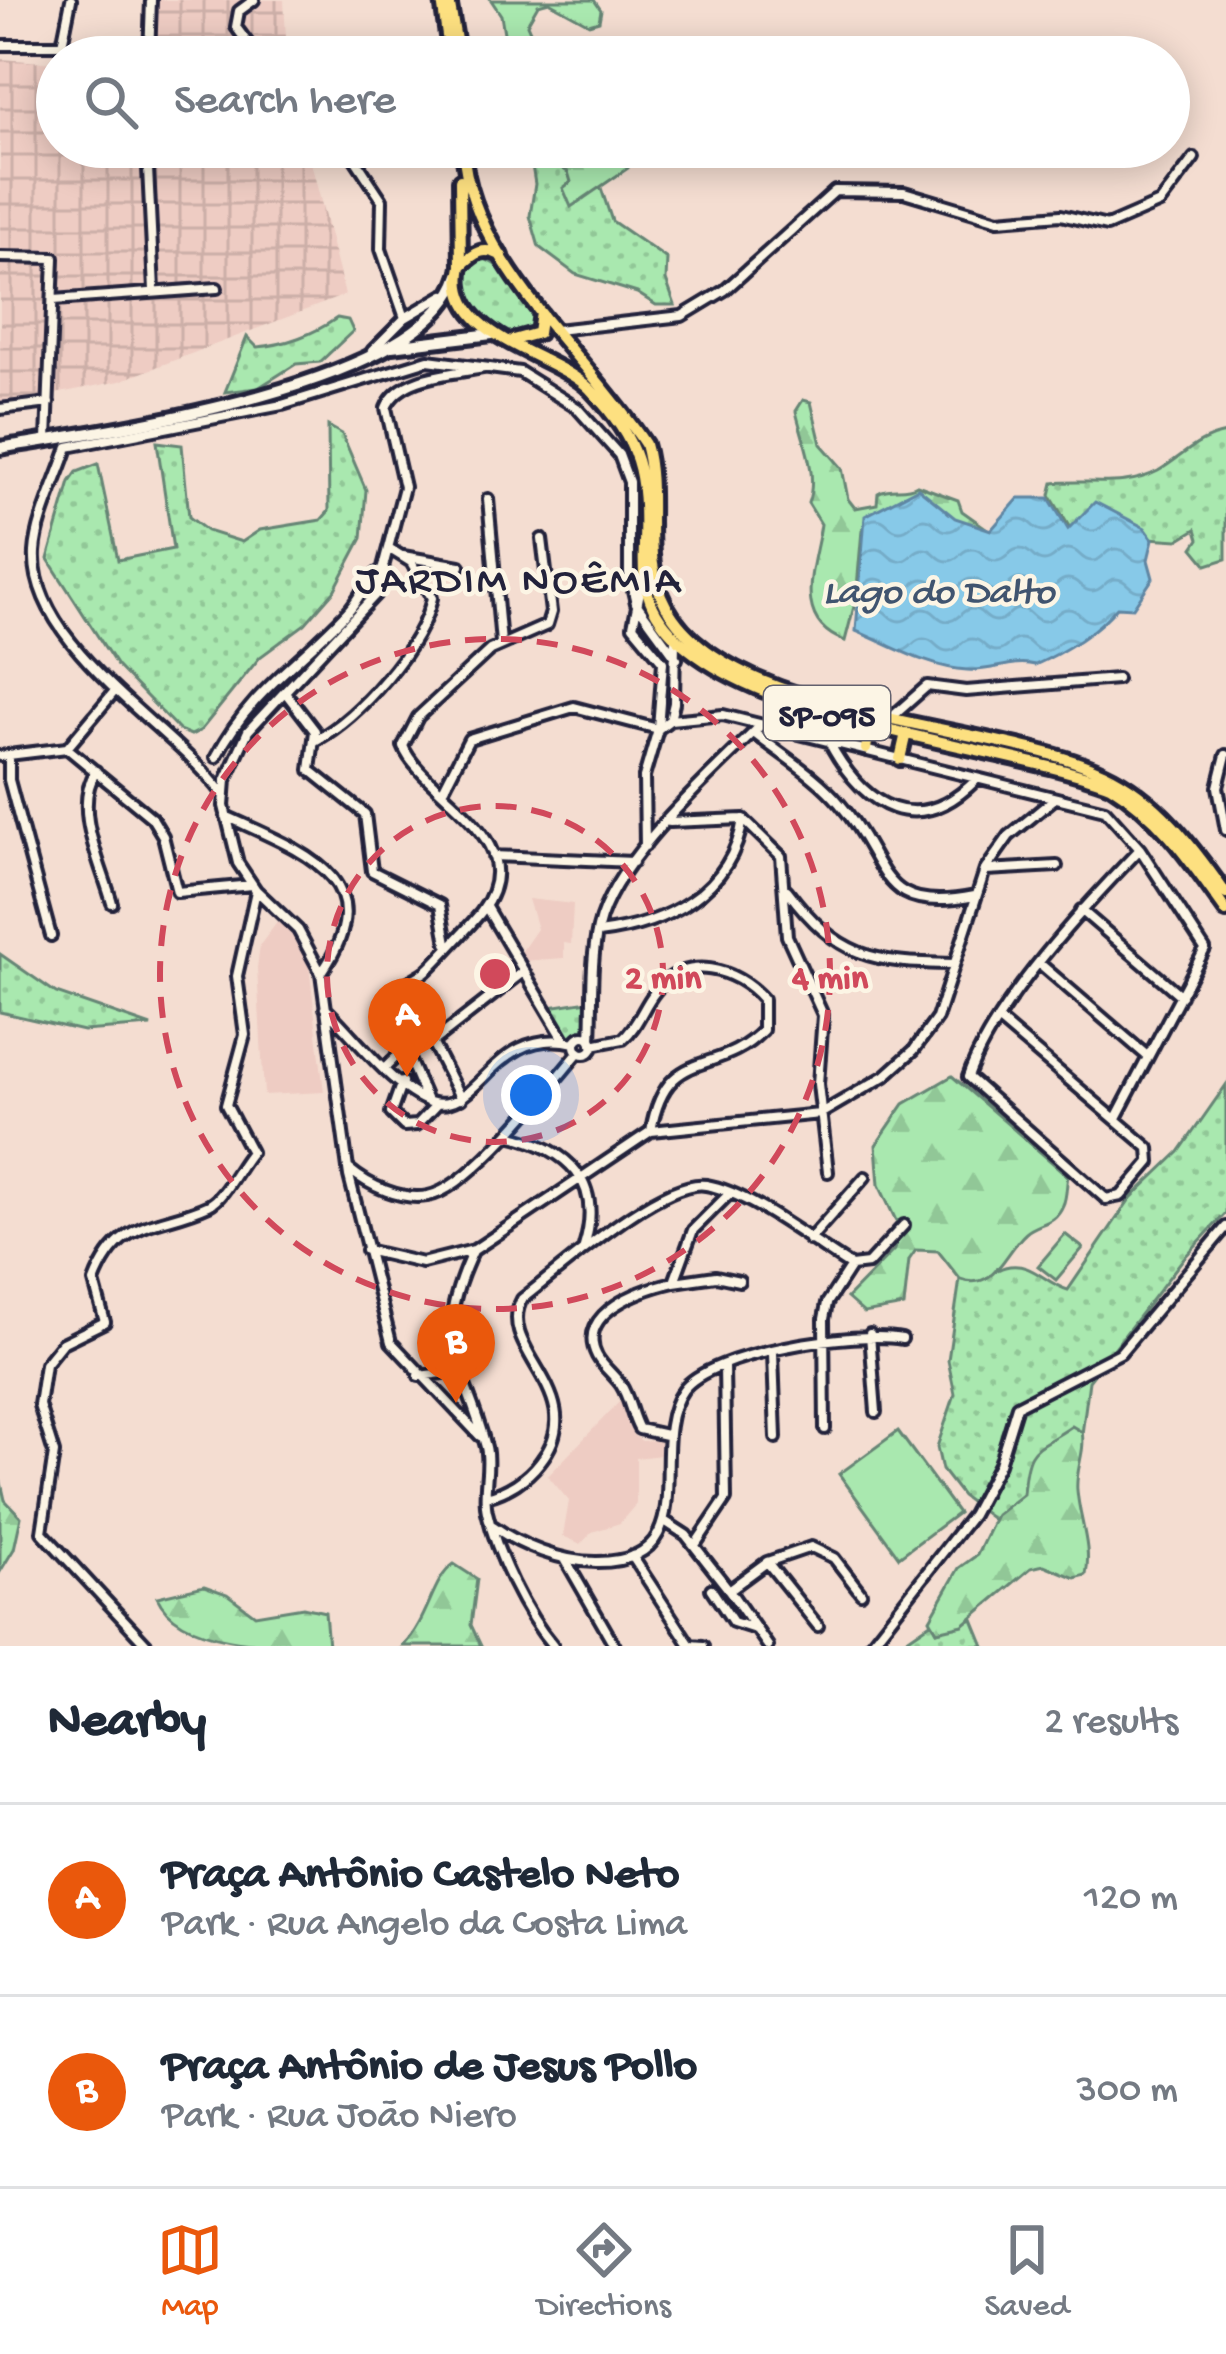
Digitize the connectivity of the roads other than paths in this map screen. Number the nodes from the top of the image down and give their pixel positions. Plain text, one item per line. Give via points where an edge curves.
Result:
1 (70, 0) edge
2 (151, 0) edge
3 (254, 0) edge
4 (442, 0) edge
5 (66, 36) edge
6 (150, 36) edge
7 (243, 36) edge
8 (449, 36) edge
9 (453, 36) edge
10 (0, 45) edge
11 (36, 46) edge
12 (1194, 158) dead end
13 (1190, 163) edge
14 (148, 168) edge
15 (361, 168) edge
16 (461, 168) edge
17 (464, 168) edge
18 (1186, 168) edge
19 (0, 257) edge
20 (505, 258) junction
21 (460, 270) junction
22 (217, 288) dead end
23 (454, 289) junction
24 (154, 290) junction
25 (54, 300) junction
26 (541, 310) junction
27 (405, 318) junction
28 (556, 330) junction
29 (498, 336) junction
30 (377, 350) junction
31 (484, 368) junction
32 (50, 403) junction
33 (0, 409) edge
34 (47, 440) junction
35 (70, 442) junction
36 (0, 448) edge
37 (488, 499) dead end
38 (542, 539) dead end
39 (390, 549) junction
40 (401, 556) junction
41 (460, 566) dead end
42 (385, 568) junction
43 (643, 577) junction
44 (636, 603) junction
45 (675, 638) junction
46 (501, 643) junction
47 (677, 659) junction
48 (1117, 679) dead end
49 (114, 692) junction
50 (285, 692) junction
51 (912, 694) junction
52 (890, 718) junction
53 (670, 720) junction
54 (762, 724) junction
55 (870, 724) junction
56 (909, 728) junction
57 (658, 729) junction
58 (754, 733) junction
59 (314, 741) junction
60 (829, 742) junction
61 (67, 748) junction
62 (866, 749) junction
63 (1226, 755) edge
64 (4, 758) edge
65 (216, 758) dead end
66 (900, 759) junction
67 (96, 771) junction
68 (205, 772) junction
69 (977, 779) junction
70 (226, 780) junction
71 (444, 788) junction
72 (223, 794) junction
73 (1054, 799) junction
74 (226, 816) junction
75 (743, 819) junction
76 (670, 822) junction
77 (1226, 830) edge
78 (645, 847) junction
79 (1140, 849) junction
80 (493, 856) junction
81 (633, 862) junction
82 (1058, 866) dead end
83 (985, 870) junction
84 (254, 887) junction
85 (786, 889) junction
86 (1226, 894) edge
87 (976, 896) junction
88 (112, 903) dead end
89 (486, 906) junction
90 (1081, 910) junction
91 (1226, 910) edge
92 (598, 933) junction
93 (51, 936) dead end
94 (446, 945) junction
95 (954, 964) junction
96 (1040, 964) junction
97 (523, 972) junction
98 (321, 973) junction
99 (402, 984) junction
100 (1181, 996) junction
101 (323, 1006) junction
102 (1000, 1022) junction
103 (348, 1033) junction
104 (433, 1042) junction
105 (592, 1042) junction
106 (573, 1045) junction
107 (329, 1046) junction
108 (402, 1051) junction
109 (1146, 1055) junction
110 (385, 1068) junction
111 (402, 1082) junction
112 (461, 1099) junction
113 (432, 1102) junction
114 (820, 1114) junction
115 (1116, 1118) junction
116 (651, 1131) junction
117 (508, 1135) junction
118 (348, 1168) junction
119 (828, 1172) dead end
120 (865, 1177) dead end
121 (586, 1178) junction
122 (730, 1193) junction
123 (904, 1225) dead end
124 (1226, 1227) edge
125 (809, 1240) junction
126 (584, 1249) junction
127 (365, 1250) junction
128 (473, 1250) junction
129 (447, 1257) junction
130 (850, 1266) junction
131 (462, 1274) junction
132 (739, 1281) dead end
133 (674, 1282) junction
134 (870, 1334) junction
135 (902, 1339) dead end
136 (821, 1341) junction
137 (452, 1353) junction
138 (772, 1353) junction
139 (724, 1365) junction
140 (419, 1376) junction
141 (876, 1412) dead end
142 (825, 1429) dead end
143 (666, 1435) junction
144 (480, 1436) junction
145 (776, 1438) dead end
146 (486, 1497) junction
147 (665, 1522) junction
148 (493, 1526) junction
149 (695, 1545) junction
150 (632, 1556) junction
151 (565, 1558) junction
152 (767, 1562) junction
153 (711, 1589) dead end
154 (729, 1590) junction
155 (861, 1593) dead end
156 (818, 1626) dead end
157 (756, 1629) junction
158 (690, 1645) edge
159 (148, 1646) edge
160 (553, 1646) edge
161 (616, 1646) edge
162 (703, 1646) edge
163 (768, 1646) edge
164 (869, 1646) edge

1 - 5 street
2 - 6 street
3 - 7 street via 239,11
4 - 8 main road
4 - 9 main road
10 - 11 street
12 - 13 street
14 - 24 street
15 - 27 street via 382,200 381,248
16 - 21 main road, SP-095
17 - 20 main road, SP-095 via 472,205
18 - 28 street via 1160,203 1108,226 1061,215 998,220 904,192 835,191 725,290 682,316
19 - 25 street via 54,258
20 - 21 main road via 480,250
20 - 26 main road, SP-095
21 - 23 main road
21 - 29 main road, SP-095 via 472,312
22 - 24 street
23 - 27 street
23 - 30 main road via 440,310
24 - 25 street
25 - 32 street
26 - 28 main road, SP-095
26 - 29 main road via 531,339
27 - 30 street
28 - 52 main road, SP-095 via 645,444 656,585 681,630 787,689
29 - 30 main road
29 - 43 main road via 575,375 632,440 646,499
30 - 35 main road via 264,399
31 - 35 street via 462,361 401,365 282,404
31 - 39 street via 391,395 386,408 404,488
31 - 44 street via 543,383 619,455 629,482
32 - 33 street
32 - 34 street
34 - 35 main road
34 - 36 main road
35 - 49 street via 35,548 36,570 70,638
37 - 46 street
38 - 46 street via 550,620 541,632
39 - 40 street
39 - 42 street
40 - 41 street
40 - 59 street via 432,598 424,631
42 - 50 street via 372,603
42 - 65 street via 252,698
43 - 44 street
43 - 45 main road
44 - 47 street
44 - 57 street via 633,626 663,662
45 - 47 street
45 - 55 main road, SP-095 via 773,695
46 - 71 street via 409,729 403,746 412,770
47 - 53 street
48 - 51 street via 983,690 927,686
49 - 61 street
49 - 68 street
50 - 59 street via 310,720
50 - 70 street via 248,731
51 - 52 street
51 - 56 street
52 - 56 main road, SP-095
53 - 54 street via 723,715
53 - 57 street
54 - 58 street
54 - 60 street
55 - 56 main road, SP-095
55 - 62 main road
56 - 66 main road
56 - 86 main road, SP-095 via 1104,773 1164,816
56 - 91 main road, SP-095 via 1110,785 1170,833
57 - 71 street via 578,708 546,714 469,739
57 - 78 street via 644,777
58 - 76 street
58 - 87 street via 832,794 894,889 928,902
59 - 94 street via 310,770 365,814 372,871 440,905
60 - 62 street
60 - 69 street via 852,781 905,813 938,809
61 - 64 street
61 - 67 street
62 - 66 street
63 - 77 street via 1218,787
64 - 93 street
66 - 69 street
67 - 84 street via 152,818 176,892
67 - 88 street via 85,805
68 - 70 street
68 - 72 street
69 - 73 street
70 - 72 street
71 - 80 street
72 - 74 street
73 - 79 street via 1105,810
73 - 83 street via 1009,836
74 - 84 street via 238,863
74 - 98 street via 289,845 339,882 348,928
75 - 76 street
75 - 85 street via 778,850
75 - 92 street via 716,882 654,924
76 - 78 street
78 - 81 street
79 - 90 street
79 - 100 street via 1205,949
80 - 81 street
80 - 89 street
81 - 92 street
82 - 83 street
83 - 87 street
84 - 98 street via 298,930
84 - 159 street via 237,976 244,1035 226,1105 250,1152 215,1200 152,1220 108,1257 94,1282 105,1322 54,1349 40,1384 39,1405 54,1440 42,1532
85 - 95 street via 830,940 864,958
85 - 114 street via 787,936 823,1015
87 - 95 street
89 - 94 street
89 - 97 street
90 - 96 street
90 - 100 street
92 - 105 street
94 - 99 street via 428,970
95 - 114 street via 937,1018 914,1050
96 - 102 street
96 - 109 street
97 - 104 street
97 - 106 street
98 - 101 street
99 - 104 street
99 - 108 street via 387,1008
100 - 109 street
101 - 103 street
101 - 107 street
102 - 115 street
102 - 115 street via 969,1071 970,1083 1112,1201 1152,1157
103 - 107 street
103 - 110 street
104 - 112 street
105 - 106 street via 581,1036
105 - 116 street via 623,1040 657,989 686,971 731,973 763,999 763,1030 750,1044 676,1073
106 - 112 street via 520,1044
106 - 117 street
107 - 118 street
108 - 110 street
108 - 113 street
109 - 115 street
110 - 111 street
111 - 113 street
111 - 113 street via 391,1112 404,1126 417,1125
112 - 113 street
114 - 116 street
114 - 119 street
116 - 121 street
117 - 118 street via 434,1195 375,1186
117 - 121 street via 573,1162
118 - 127 street
120 - 125 street
121 - 126 street via 591,1227
121 - 128 street
122 - 125 street
122 - 126 street via 700,1184 656,1195
122 - 133 street via 693,1230
123 - 130 street via 868,1264
124 - 164 street via 1120,1353 1017,1406 972,1515
125 - 130 street
126 - 146 street via 516,1310 516,1330 551,1392 552,1444 525,1478
127 - 129 street via 418,1263
127 - 140 street via 391,1342
128 - 129 street
128 - 131 street
129 - 131 street
130 - 136 street via 827,1303
131 - 137 street via 448,1326
132 - 133 street
133 - 143 street via 605,1312 592,1340 640,1429
134 - 135 street
134 - 136 street
134 - 141 street
136 - 138 street
136 - 142 street
137 - 140 street via 443,1372
137 - 144 street
138 - 139 street
138 - 145 street
139 - 143 street via 685,1386
139 - 149 street via 726,1499
140 - 144 street
143 - 147 street
144 - 146 street
146 - 148 street
147 - 149 street
147 - 150 street
148 - 151 street
148 - 160 street
149 - 154 street
150 - 151 street
150 - 158 street
151 - 161 street
152 - 154 street
152 - 155 street via 818,1550
152 - 156 street
153 - 157 street via 733,1622
154 - 157 street
157 - 163 street
158 - 162 street

